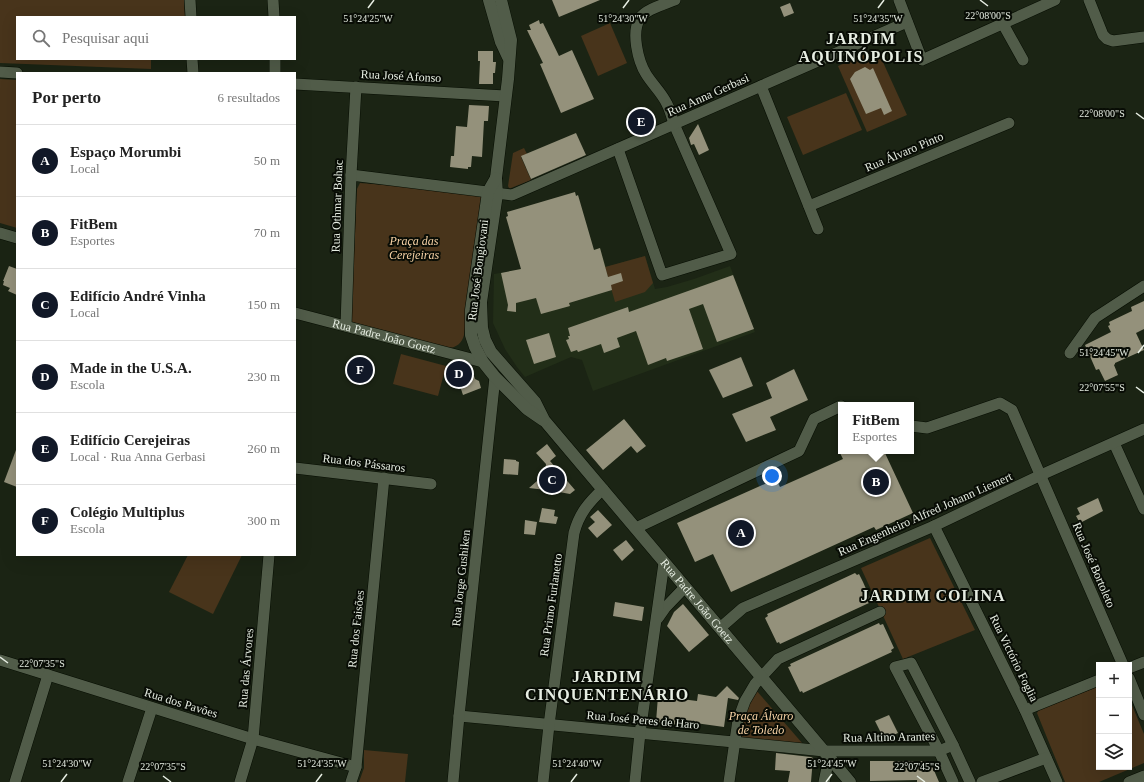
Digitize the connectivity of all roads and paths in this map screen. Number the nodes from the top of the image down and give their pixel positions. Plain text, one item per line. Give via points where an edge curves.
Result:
1 (190, 0) edge
2 (273, 0) edge
3 (489, 0) edge
4 (501, 0) edge
5 (675, 0) edge
6 (899, 0) edge
7 (1055, 0) edge
8 (1089, 0) edge
9 (191, 16) edge
10 (274, 16) edge
11 (907, 22) junction
12 (1003, 24) junction
13 (1144, 37) edge
14 (192, 60) edge
15 (275, 60) edge
16 (510, 60) junction
17 (1023, 60) dead end
18 (0, 72) edge
19 (193, 72) edge
20 (275, 72) edge
21 (16, 73) edge
22 (296, 84) edge
23 (761, 86) junction
24 (356, 87) junction
25 (505, 96) junction
26 (1009, 122) dead end
27 (674, 124) junction
28 (618, 149) junction
29 (351, 175) junction
30 (493, 193) junction
31 (809, 206) junction
32 (818, 229) dead end
33 (0, 233) edge
34 (16, 238) edge
35 (1144, 286) edge
36 (296, 313) edge
37 (346, 326) junction
38 (482, 328) joint
39 (1070, 353) dead end
40 (483, 362) junction
41 (495, 377) junction
42 (838, 407) edge
43 (544, 420) junction
44 (914, 426) edge
45 (1144, 429) edge
46 (1114, 443) junction
47 (296, 468) edge
48 (1041, 475) junction
49 (384, 478) junction
50 (431, 484) dead end
51 (603, 489) junction
52 (1144, 509) edge
53 (934, 526) junction
54 (636, 528) junction
55 (269, 556) edge
56 (664, 563) junction
57 (685, 587) junction
58 (880, 612) dead end
59 (656, 620) junction
60 (720, 628) junction
61 (0, 660) edge
62 (1123, 662) edge
63 (1144, 662) edge
64 (1132, 667) edge
65 (48, 675) junction
66 (761, 677) junction
67 (1096, 681) edge
68 (1132, 685) edge
69 (152, 708) junction
70 (1025, 710) junction
71 (1144, 715) edge
72 (459, 716) junction
73 (549, 725) junction
74 (640, 733) junction
75 (253, 739) junction
76 (734, 742) junction
77 (953, 745) junction
78 (939, 751) junction
79 (827, 755) junction
80 (1046, 758) junction
81 (356, 767) junction
82 (1144, 776) edge
83 (15, 782) edge
84 (128, 782) edge
85 (240, 782) edge
86 (351, 782) edge
87 (453, 782) edge
88 (542, 782) edge
89 (635, 782) edge
90 (729, 782) edge
91 (824, 782) edge
92 (850, 782) edge
93 (953, 782) edge
94 (970, 782) edge
95 (982, 782) edge
96 (1057, 782) edge
97 (1129, 782) edge

1 - 9 street
2 - 10 street
3 - 16 street via 501,42
4 - 16 street, Rua José Bongiovani via 511,40
5 - 27 street via 640,18 636,29 637,47 643,67 667,103
6 - 11 street
7 - 12 street
8 - 13 street via 1107,39 1113,41
11 - 12 street via 922,60
11 - 23 street, Rua Anna Gerbasi
12 - 17 street
14 - 19 street
15 - 20 street
16 - 25 street, Rua José Bongiovani
18 - 21 street
22 - 24 street, Rua José Afonso
23 - 27 street, Rua Anna Gerbasi
23 - 31 street
24 - 25 street, Rua José Afonso
24 - 29 street, Rua Othmar Bohac
25 - 30 street, Rua José Bongiovani
26 - 31 street, Rua Álvaro Pinto
27 - 28 street, Rua Anna Gerbasi
27 - 28 street via 731,254 662,275
28 - 30 street, Rua Anna Gerbasi via 512,195
29 - 30 street, Rua Anna Gerbasi
29 - 37 street, Rua Othmar Bohac
30 - 38 street, Rua José Bongiovani via 481,302
30 - 40 street, Rua José Bongiovani via 471,310 471,335
31 - 32 street
33 - 34 street
35 - 39 street via 1095,318
36 - 37 street, Rua Padre João Goetz
37 - 40 street, Rua Padre João Goetz
38 - 43 street, Rua Padre João Goetz via 491,352 535,402
40 - 41 street, Rua Padre João Goetz
41 - 43 street, Rua Padre João Goetz via 527,409
41 - 72 street, Rua Jorge Gushiken
42 - 54 street via 814,419 799,450
43 - 51 street, Rua Padre João Goetz
44 - 48 street, Rua José Bortoleto via 926,428 1000,403 1012,410
45 - 46 street, Rua Engenheiro Alfred Johann Liemert
46 - 48 street, Rua Engenheiro Alfred Johann Liemert
46 - 52 street
47 - 49 street, Rua dos Pássaros
48 - 53 street, Rua Engenheiro Alfred Johann Liemert
48 - 62 street, Rua José Bortoleto
49 - 50 street, Rua dos Pássaros
49 - 81 street, Rua dos Faisões
51 - 54 street, Rua Padre João Goetz
51 - 73 street, Rua Primo Furlanetto via 590,500 576,523
53 - 60 street, Rua Engenheiro Alfred Johann Liemert via 743,608
53 - 70 street, Rua Victório Foglia
54 - 56 street, Rua Padre João Goetz
55 - 75 street, Rua das Árvores
56 - 57 street, Rua Padre João Goetz
56 - 59 street
57 - 59 street
57 - 60 street, Rua Padre João Goetz
58 - 66 street via 778,659
59 - 74 street
60 - 66 street, Rua Padre João Goetz
61 - 65 street, Rua dos Pavões
63 - 64 street
65 - 69 street, Rua dos Pavões
65 - 83 street
66 - 76 street via 745,701
66 - 79 street, Rua Padre João Goetz
67 - 70 street
68 - 71 street
69 - 75 street, Rua dos Pavões
69 - 84 street
70 - 80 street, Rua Victório Foglia
72 - 73 street, Rua José Peres de Haro
72 - 87 street, Rua Jorge Gushiken
73 - 74 street, Rua José Peres de Haro
73 - 88 street, Rua Primo Furlanetto
74 - 76 street, Rua José Peres de Haro
74 - 89 street
75 - 81 street, Rua dos Pavões
75 - 85 street, Rua das Árvores
76 - 79 street, Rua José Peres de Haro
76 - 90 street
77 - 78 street, Rua Altino Arantes
77 - 78 street via 911,663 895,667
77 - 94 street
78 - 79 street, Rua Altino Arantes
78 - 93 street
79 - 91 street
79 - 92 street, Rua Padre João Goetz
80 - 95 street
80 - 96 street, Rua Victório Foglia
81 - 86 street, Rua dos Faisões
82 - 97 street

